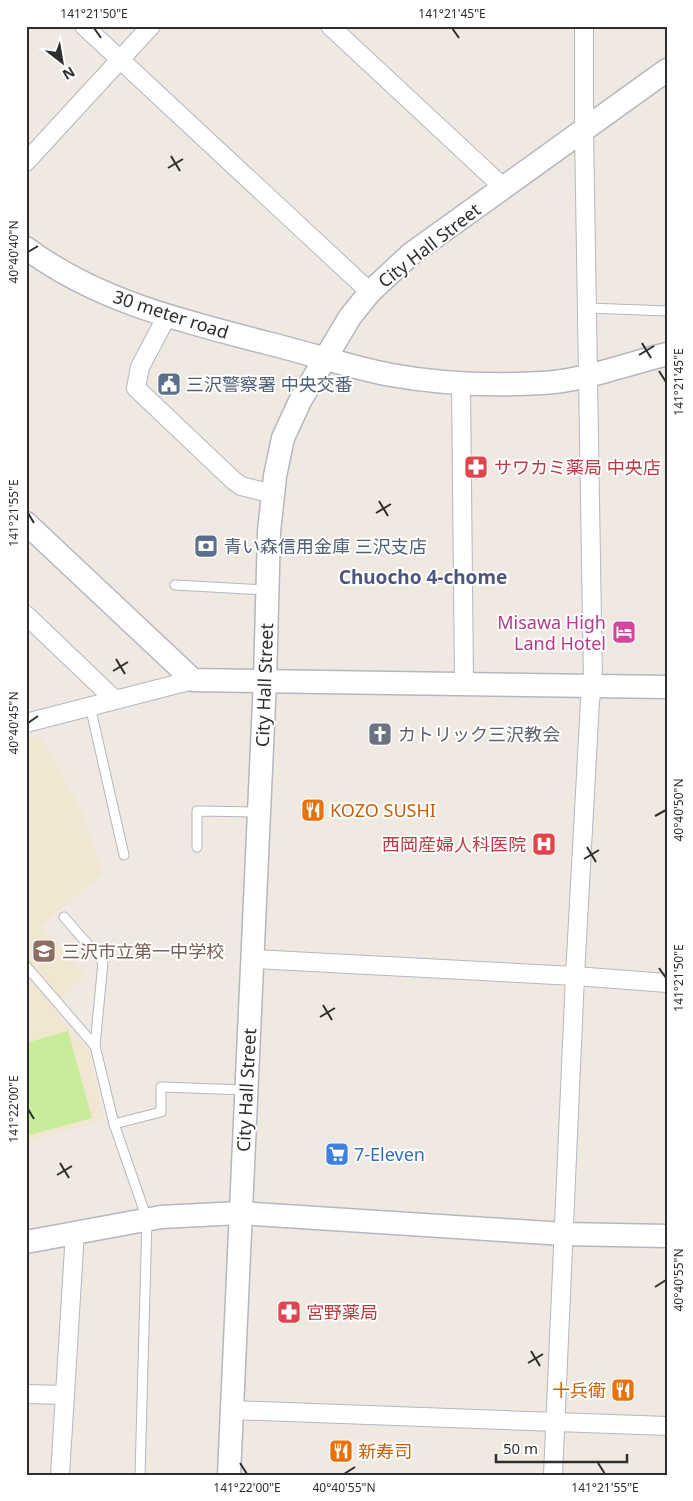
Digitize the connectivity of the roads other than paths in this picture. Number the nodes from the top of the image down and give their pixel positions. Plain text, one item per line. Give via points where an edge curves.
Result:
1 (84, 26) edge
2 (151, 26) edge
3 (584, 26) edge
4 (337, 28) edge
5 (120, 59) junction
6 (667, 70) edge
7 (584, 130) junction
8 (26, 162) edge
9 (504, 188) junction
10 (26, 248) edge
11 (370, 292) junction
12 (588, 308) junction
13 (667, 311) edge
14 (168, 316) junction
15 (667, 354) edge
16 (325, 358) junction
17 (590, 374) junction
18 (461, 384) junction
19 (273, 494) junction
20 (26, 523) edge
21 (175, 585) dead end
22 (267, 590) junction
23 (26, 614) edge
24 (193, 680) junction
25 (265, 680) junction
26 (464, 682) junction
27 (593, 684) junction
28 (667, 687) edge
29 (114, 699) junction
30 (90, 706) junction
31 (26, 723) edge
32 (259, 812) junction
33 (197, 847) dead end
34 (124, 855) dead end
35 (64, 917) dead end
36 (253, 959) junction
37 (26, 966) edge
38 (575, 976) junction
39 (667, 983) edge
40 (95, 1046) junction
41 (246, 1090) junction
42 (114, 1124) junction
43 (240, 1213) junction
44 (147, 1219) junction
45 (75, 1232) junction
46 (564, 1234) junction
47 (667, 1236) edge
48 (26, 1242) edge
49 (26, 1394) edge
50 (65, 1395) junction
51 (232, 1410) junction
52 (554, 1423) junction
53 (667, 1426) edge
54 (60, 1475) edge
55 (140, 1475) edge
56 (229, 1475) edge
57 (553, 1475) edge

1 - 5 street
2 - 5 street
3 - 7 street
4 - 9 street
5 - 8 street
5 - 11 street
6 - 7 street, City Hall Street
7 - 9 street, City Hall Street
7 - 12 street
9 - 11 street, City Hall Street via 412,254
10 - 14 street, 30 meter road via 60,270 122,302
11 - 16 street, City Hall Street via 353,312
12 - 13 lane
12 - 17 street
14 - 16 street, 30 meter road
14 - 19 street via 140,367 136,388 234,481 241,486
15 - 17 street, 30 meter road
16 - 18 street, 30 meter road via 390,375
16 - 19 street, City Hall Street via 283,438
17 - 18 street, 30 meter road via 544,383
17 - 27 street
18 - 26 street
19 - 22 street, City Hall Street
20 - 24 street
21 - 22 lane
22 - 25 street, City Hall Street
23 - 29 street
24 - 25 street
24 - 29 street
25 - 26 street
25 - 32 street, City Hall Street
26 - 27 street
27 - 28 street
27 - 38 street
29 - 30 street
30 - 31 street
30 - 34 lane
32 - 33 lane via 197,811
32 - 36 street, City Hall Street
35 - 40 lane via 103,962
36 - 38 street
36 - 41 street, City Hall Street
37 - 40 lane
38 - 39 street
38 - 46 street
40 - 42 lane
41 - 42 lane via 161,1087 161,1112
41 - 43 street, City Hall Street
42 - 44 lane
43 - 44 street
43 - 46 street
43 - 51 street, City Hall Street
44 - 45 street
44 - 55 lane
45 - 48 street
45 - 50 street
46 - 47 street
46 - 52 street
49 - 50 street
50 - 54 street
51 - 52 street
51 - 56 street, City Hall Street
52 - 53 street
52 - 57 street

